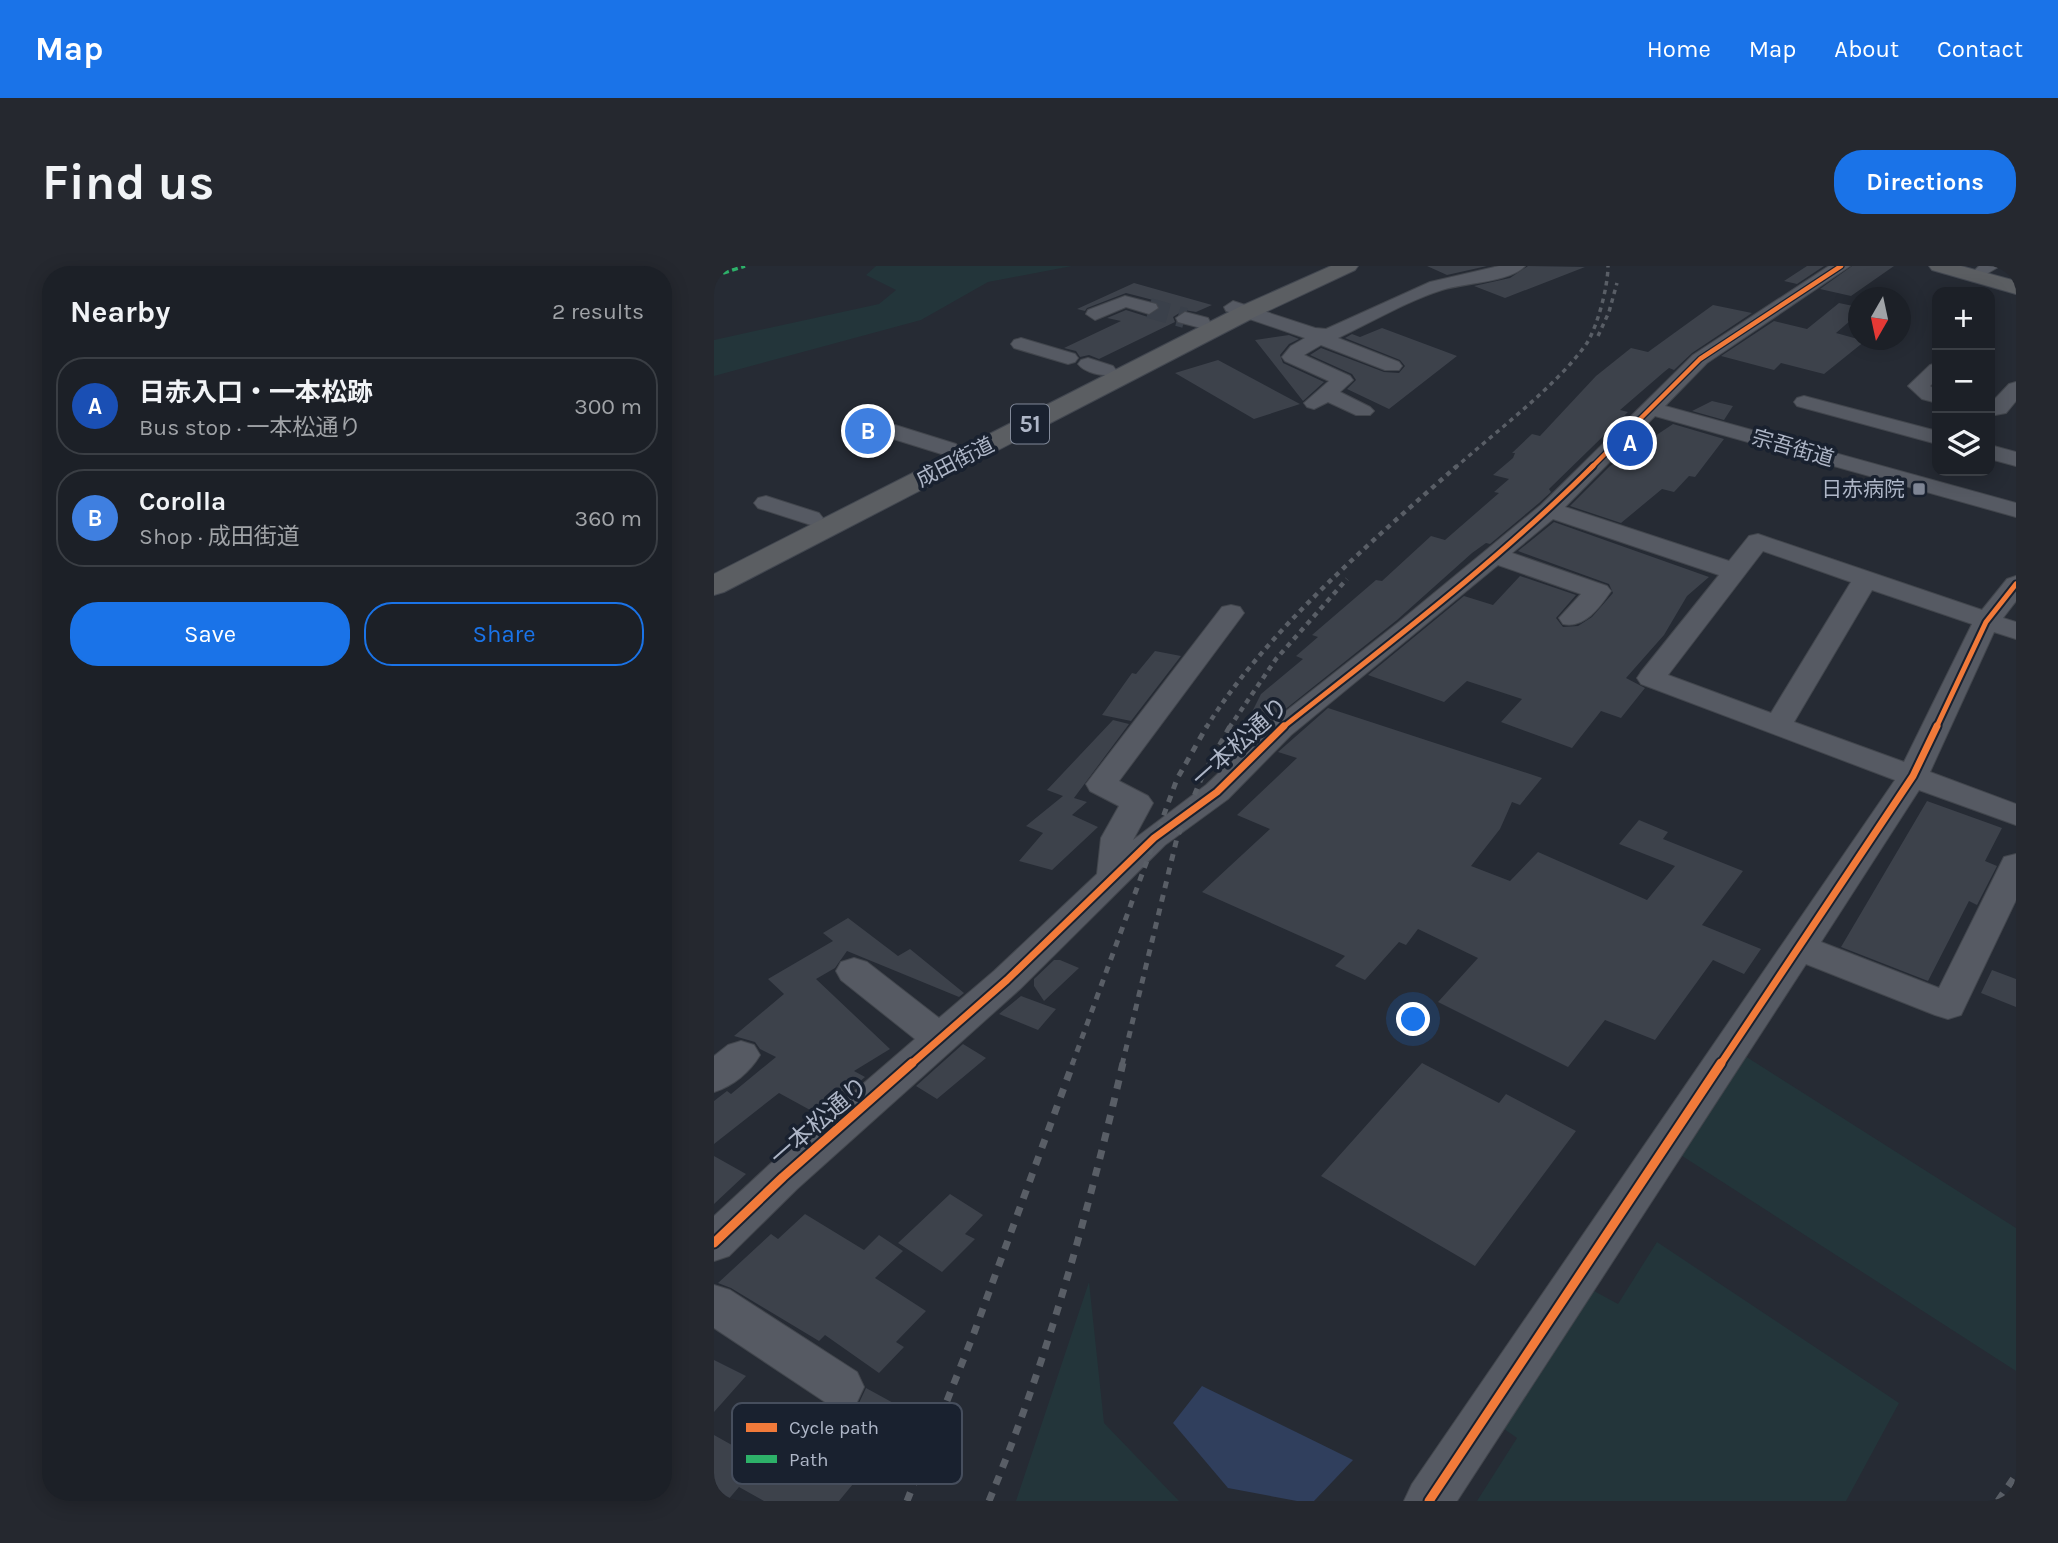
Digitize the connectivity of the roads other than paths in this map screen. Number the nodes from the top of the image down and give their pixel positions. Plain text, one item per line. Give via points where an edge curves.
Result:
1 (1321, 266) edge
2 (1348, 266) edge
3 (1516, 266) edge
4 (1841, 266) edge
5 (1939, 266) edge
6 (1979, 268) edge
7 (2016, 281) edge
8 (2016, 288) edge
9 (1149, 308) tunnel mouth
10 (1240, 309) junction
11 (1096, 314) dead end
12 (1320, 336) junction
13 (1021, 344) dead end
14 (1068, 358) dead end
15 (1392, 366) dead end
16 (1370, 373) dead end
17 (1932, 373) edge
18 (1343, 380) junction
19 (1995, 382) edge
20 (2016, 388) edge
21 (1932, 394) edge
22 (1804, 402) dead end
23 (1652, 409) junction
24 (1995, 409) edge
25 (1363, 411) dead end
26 (895, 432) dead end
27 (1932, 437) edge
28 (948, 449) junction
29 (1995, 453) edge
30 (2016, 459) edge
31 (766, 503) dead end
32 (1549, 510) junction
33 (2016, 510) edge
34 (811, 518) junction
35 (1494, 555) junction
36 (714, 566) edge
37 (1733, 571) junction
38 (1866, 579) junction
39 (2016, 584) edge
40 (714, 586) edge
41 (1231, 613) dead end
42 (1572, 618) dead end
43 (1986, 622) junction
44 (2016, 631) edge
45 (1777, 726) junction
46 (1913, 776) junction
47 (2016, 816) edge
48 (2016, 865) edge
49 (1113, 878) junction
50 (1799, 947) junction
51 (854, 971) dead end
52 (941, 1040) junction
53 (714, 1243) edge
54 (714, 1304) edge
55 (841, 1387) dead end
56 (1429, 1501) edge

1 - 10 highway, 成田街道 / 51
2 - 10 highway, 成田街道 / 51
3 - 12 street via 1436,286
4 - 23 street, 一本松通り via 1710,350
5 - 8 highway
6 - 7 highway
9 - 11 street via 1125,301
10 - 12 street
10 - 28 highway, 成田街道 / 51 via 1193,320
10 - 40 highway, 成田街道 / 51
12 - 15 street
12 - 18 street via 1292,357
13 - 14 street
16 - 18 street
17 - 21 street via 1918,386
18 - 25 street via 1320,398
19 - 20 street
20 - 24 street
22 - 27 street
23 - 32 street, 一本松通り
23 - 33 street, 宗吾街道
26 - 28 street
28 - 34 highway, 成田街道 / 51
29 - 30 street
31 - 34 street
32 - 35 street, 一本松通り
32 - 37 street
34 - 36 highway, 成田街道 / 51
35 - 42 street via 1598,591
35 - 49 street, 一本松通り via 1281,729 1217,792 1154,838
37 - 38 street via 1758,541
37 - 45 street via 1651,678
38 - 43 street
38 - 45 street
39 - 43 street
41 - 49 street via 1101,784 1137,803 1121,825 1113,852
43 - 44 street
43 - 46 street
45 - 46 street
46 - 47 street
46 - 50 street
48 - 50 street via 1948,1006
49 - 52 street, 一本松通り
50 - 56 street
51 - 52 street
52 - 53 street, 一本松通り
54 - 55 street

